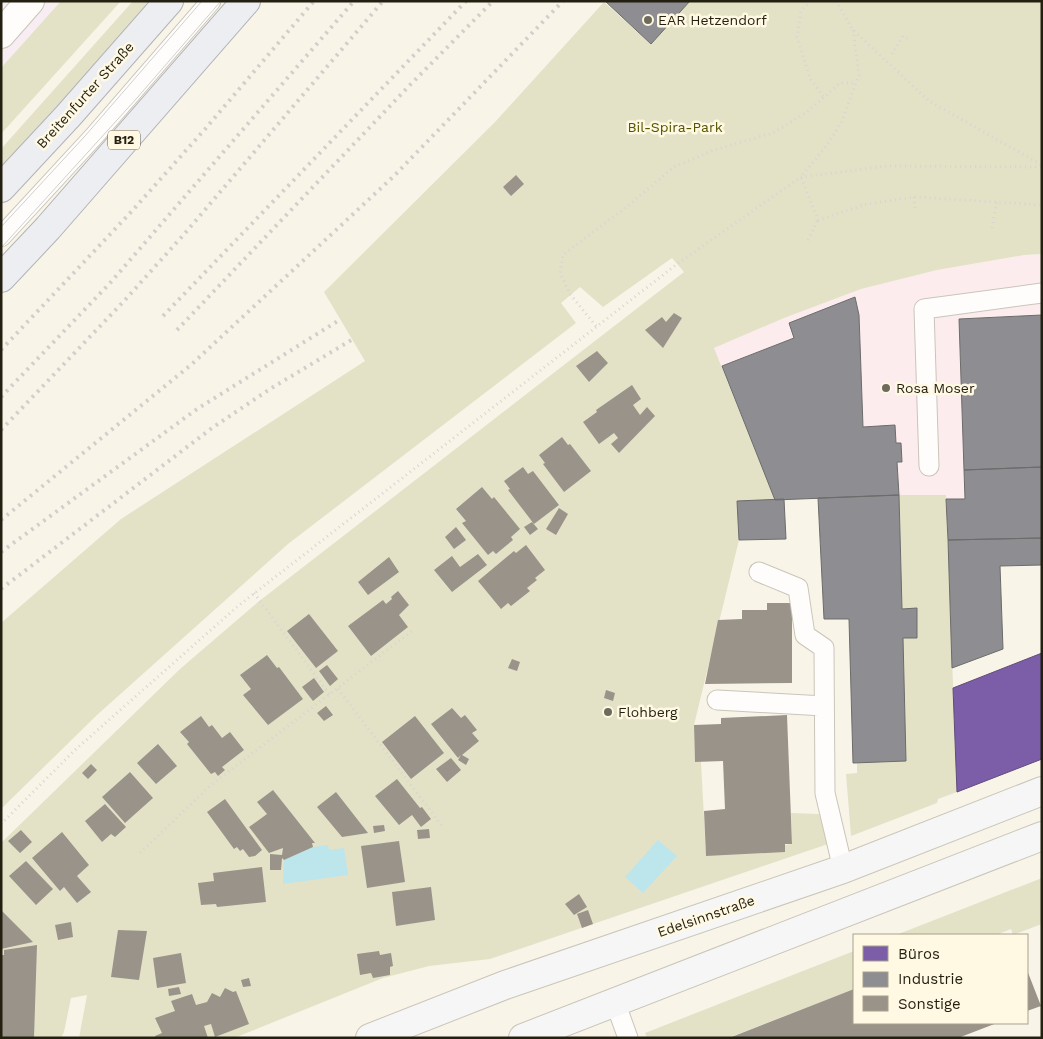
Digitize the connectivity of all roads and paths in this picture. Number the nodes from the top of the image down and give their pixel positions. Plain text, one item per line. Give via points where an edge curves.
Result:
1 (30, 1) edge
2 (168, 1) edge
3 (211, 1) edge
4 (246, 1) edge
5 (811, 1) edge
6 (836, 1) edge
7 (853, 30) junction
8 (1, 34) edge
9 (908, 39) dead end
10 (892, 54) dead end
11 (856, 84) junction
12 (824, 98) junction
13 (1042, 166) edge
14 (801, 177) junction
15 (1, 188) edge
16 (914, 197) junction
17 (997, 201) junction
18 (1042, 205) edge
19 (915, 209) dead end
20 (818, 220) junction
21 (992, 228) dead end
22 (1, 237) edge
23 (808, 240) dead end
24 (1, 278) edge
25 (1042, 294) edge
26 (596, 326) junction
27 (929, 466) dead end
28 (758, 572) dead end
29 (254, 593) junction
30 (412, 630) dead end
31 (338, 689) junction
32 (330, 695) junction
33 (717, 700) dead end
34 (824, 706) junction
35 (1042, 791) edge
36 (1, 824) edge
37 (443, 827) dead end
38 (1042, 836) edge
39 (140, 853) dead end
40 (843, 870) junction
41 (615, 1002) junction
42 (370, 1038) edge
43 (523, 1038) edge
44 (628, 1038) edge

1 - 8 street
2 - 15 main road, Breitenfurter Straße
3 - 22 lane
4 - 24 main road, B12
5 - 12 path via 801,11 797,36 810,78
6 - 7 path
7 - 11 path via 859,75
7 - 13 path via 929,102
9 - 10 path via 902,36
11 - 12 path via 840,83
11 - 14 path via 841,123
12 - 26 path via 773,133 714,150 674,167 563,254 560,272 570,294
13 - 14 path via 888,166
14 - 20 path
14 - 26 path
16 - 17 path
16 - 19 path
16 - 20 path via 866,204
17 - 18 path
17 - 21 path
20 - 23 path
25 - 27 lane via 924,309
26 - 29 path
28 - 34 lane via 798,588 805,636 824,648
29 - 32 path
29 - 36 path via 75,750
30 - 31 path
31 - 32 path
31 - 37 path
32 - 39 path via 212,785
33 - 34 lane
34 - 40 lane via 825,792
35 - 40 main road, Edelsinnstraße
38 - 41 main road
40 - 42 main road, Edelsinnstraße via 505,985
41 - 43 main road
41 - 44 lane

